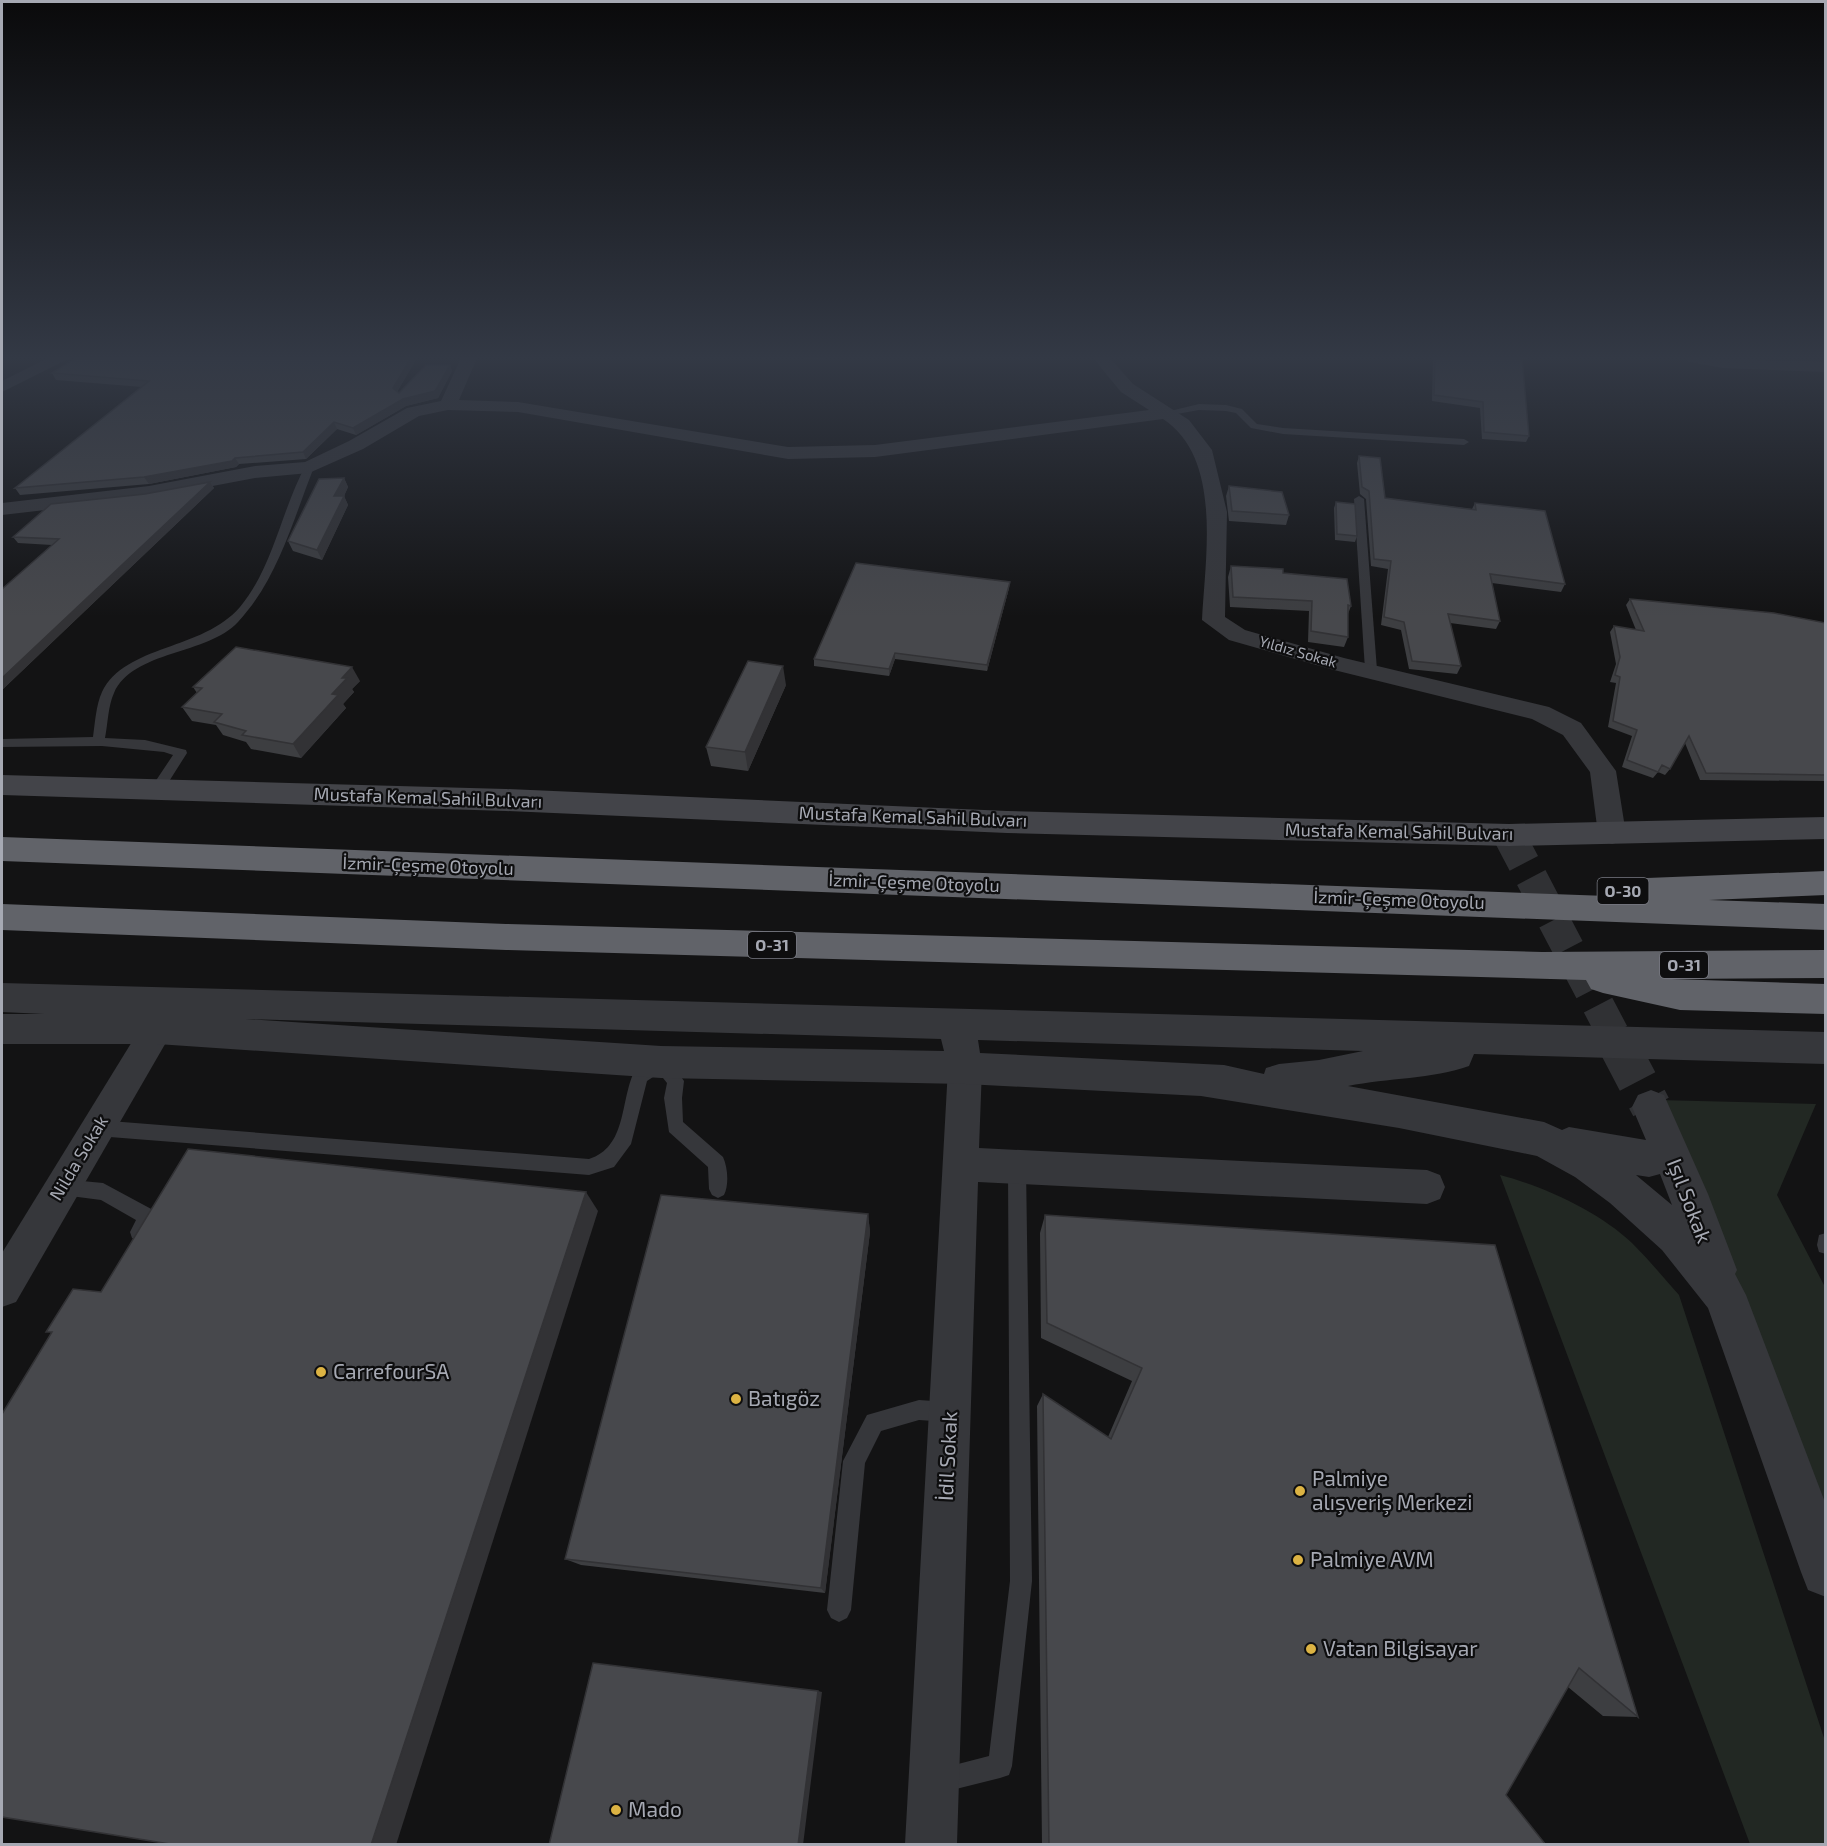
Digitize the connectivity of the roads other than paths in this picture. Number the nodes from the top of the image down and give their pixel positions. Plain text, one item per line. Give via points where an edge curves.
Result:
1 (357, 444) edge
2 (736, 444) edge
3 (927, 444) edge
4 (1198, 444) edge
5 (309, 467) junction
6 (1359, 500) dead end
7 (2, 509) edge
8 (1371, 670) junction
9 (2, 743) edge
10 (98, 743) junction
11 (2, 785) edge
12 (156, 791) junction
13 (1826, 828) edge
14 (1612, 834) junction
15 (2, 849) edge
16 (1826, 883) edge
17 (1421, 900) junction
18 (2, 917) edge
19 (1826, 917) edge
20 (1826, 964) edge
21 (1542, 966) junction
22 (2, 998) edge
23 (1826, 999) edge
24 (956, 1022) junction
25 (2, 1029) edge
26 (157, 1029) junction
27 (1580, 1042) junction
28 (1818, 1052) edge
29 (661, 1062) junction
30 (965, 1068) junction
31 (1204, 1081) junction
32 (1651, 1107) tunnel mouth
33 (97, 1128) junction
34 (1544, 1140) junction
35 (1670, 1152) junction
36 (959, 1164) junction
37 (1017, 1167) junction
38 (1427, 1187) dead end
39 (61, 1188) junction
40 (718, 1189) dead end
41 (131, 1245) edge
42 (2, 1288) edge
43 (1725, 1295) junction
44 (951, 1412) junction
45 (1826, 1572) edge
46 (839, 1610) dead end
47 (934, 1781) junction
48 (931, 1845) edge

1 - 5 street
2 - 3 street via 788,453 831,454
4 - 8 street, Yıldız Sokak via 1217,512 1213,620 1237,635
5 - 7 street via 255,472 149,492
5 - 10 lane via 251,601 231,623 195,644 128,669 108,692
6 - 8 lane
8 - 14 street, Yıldız Sokak via 1540,713 1572,729 1603,771
9 - 10 lane
10 - 12 lane via 171,748 181,753
11 - 12 main road, Mustafa Kemal Sahil Bulvarı
12 - 14 main road, Mustafa Kemal Sahil Bulvarı via 506,800 1007,822 1509,835
13 - 14 main road, Mustafa Kemal Sahil Bulvarı
15 - 17 highway, İzmir-Çeşme Otoyolu
16 - 17 highway, O-30
17 - 19 highway, İzmir-Çeşme Otoyolu
18 - 21 highway, O-31 via 507,937
20 - 21 highway, O-31
21 - 23 highway via 1680,995
22 - 24 street
24 - 27 street
24 - 30 street
25 - 26 street
26 - 29 street
26 - 33 street, Nilda Sokak
27 - 28 street
27 - 31 street via 1382,1063 1291,1080
29 - 30 street
29 - 33 lane via 640,1077 625,1138 608,1161 589,1167
29 - 40 lane via 676,1081 675,1126 717,1163
30 - 31 street
30 - 36 street, İdil Sokak
31 - 34 street via 1377,1107
32 - 35 street, Işıl Sokak
33 - 39 street, Nilda Sokak
34 - 35 street via 1649,1160
34 - 43 street via 1589,1164 1624,1190 1677,1236
35 - 43 street, Işıl Sokak
36 - 37 street
36 - 44 street, İdil Sokak
37 - 38 street
37 - 47 lane via 1022,1581 1000,1767
39 - 41 lane via 103,1192 148,1217
39 - 42 street, Nilda Sokak
43 - 45 street, Işıl Sokak
44 - 46 lane via 919,1410 874,1422 854,1461
44 - 47 street, İdil Sokak
47 - 48 street, İdil Sokak

